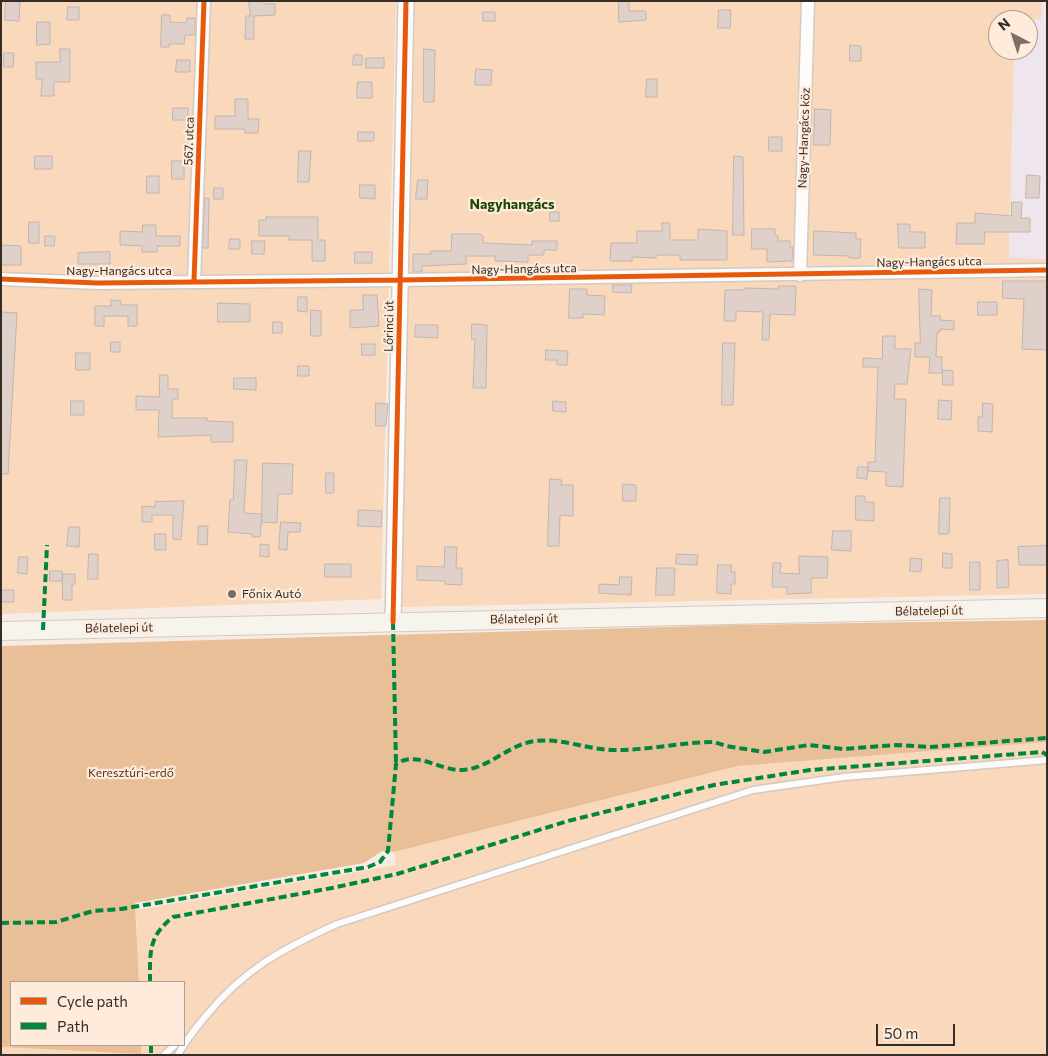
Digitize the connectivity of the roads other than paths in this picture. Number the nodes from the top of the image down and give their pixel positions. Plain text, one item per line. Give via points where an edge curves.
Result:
1 (204, 1) edge
2 (406, 1) edge
3 (808, 1) edge
4 (1047, 270) edge
5 (800, 275) junction
6 (1, 280) edge
7 (400, 280) junction
8 (194, 281) junction
9 (1047, 608) edge
10 (393, 622) junction
11 (1, 631) edge
12 (1047, 760) edge
13 (186, 1039) edge
14 (174, 1046) edge
15 (164, 1055) edge

1 - 8 street, 567. utca
2 - 7 street, Lőrinci út
3 - 5 street, Nagy-Hangács köz
4 - 5 street, Nagy-Hangács utca
5 - 7 street, Nagy-Hangács utca
6 - 8 street, Nagy-Hangács utca via 97,283
7 - 8 street, Nagy-Hangács utca
7 - 10 street, Lőrinci út
9 - 10 main road, Bélatelepi út
10 - 11 main road, Bélatelepi út
12 - 13 lane via 844,777 753,790 337,924 286,947 261,963 217,1003
14 - 15 lane

